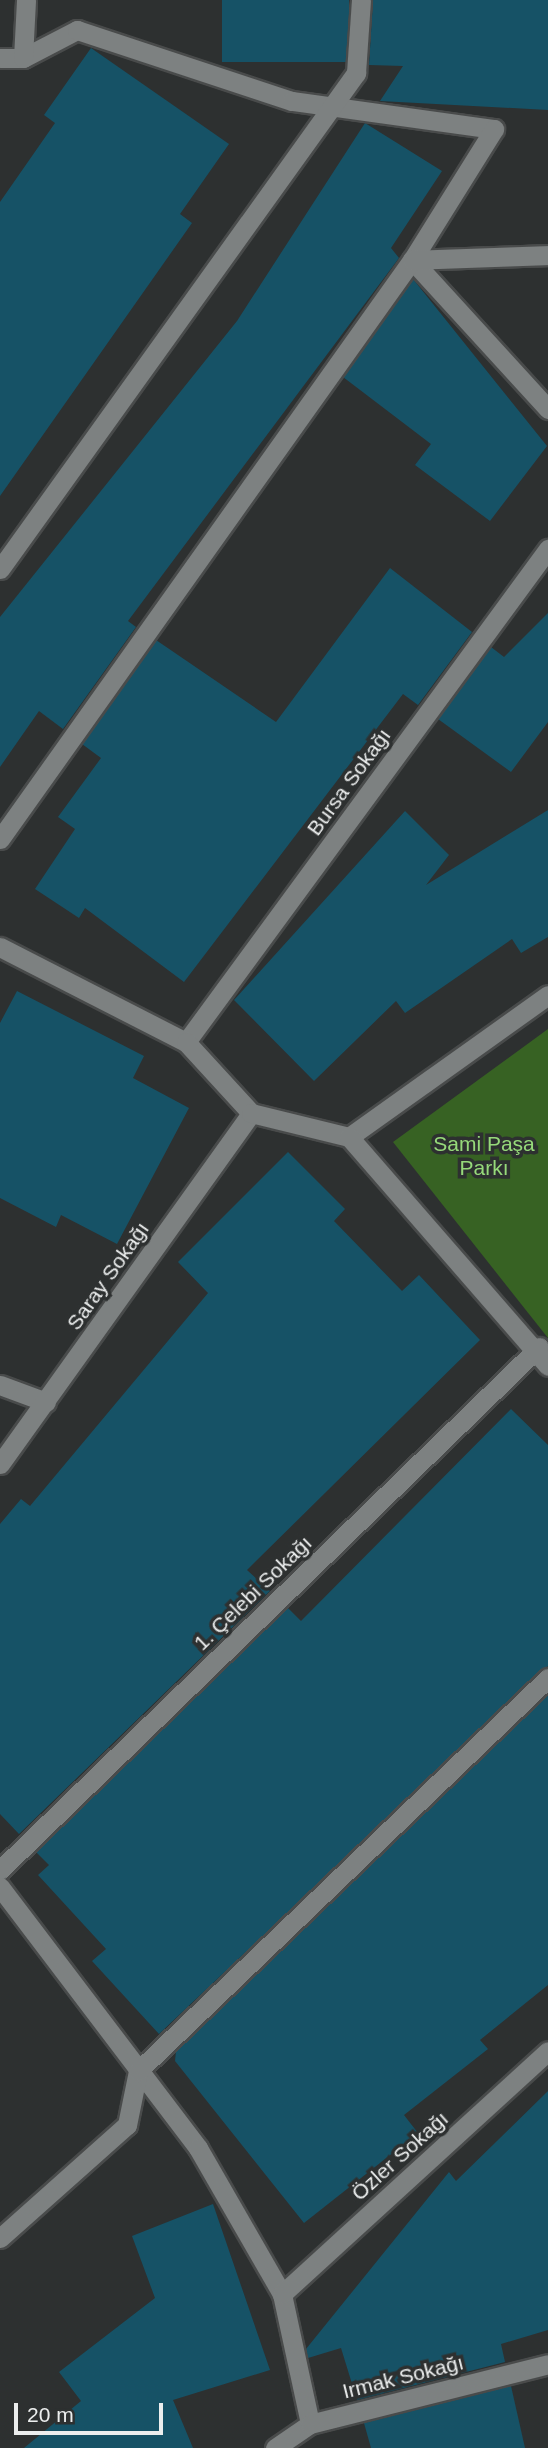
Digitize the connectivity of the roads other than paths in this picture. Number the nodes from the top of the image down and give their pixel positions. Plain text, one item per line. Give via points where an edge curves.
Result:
1 (26, 0) edge
2 (361, 0) edge
3 (0, 58) edge
4 (23, 58) junction
5 (331, 106) junction
6 (548, 255) edge
7 (412, 260) junction
8 (548, 409) edge
9 (548, 549) edge
10 (0, 569) edge
11 (0, 839) edge
12 (0, 947) edge
13 (548, 995) edge
14 (186, 1042) junction
15 (251, 1113) junction
16 (349, 1137) junction
17 (539, 1347) junction
18 (548, 1366) edge
19 (0, 1385) edge
20 (46, 1402) junction
21 (0, 1464) edge
22 (548, 1678) edge
23 (0, 1870) edge
24 (0, 1887) edge
25 (548, 2051) edge
26 (138, 2071) junction
27 (0, 2238) edge
28 (282, 2294) junction
29 (548, 2364) edge
30 (310, 2424) junction
31 (275, 2448) edge

1 - 4 street
2 - 5 street via 356,73
3 - 4 street
4 - 5 street via 76,30 292,101
5 - 7 street via 494,129
5 - 10 street
6 - 7 street
7 - 8 street
7 - 11 street
9 - 14 street, Bursa Sokağı
12 - 14 street
13 - 16 street
14 - 15 street
15 - 16 street
15 - 20 street, Saray Sokağı
16 - 17 street
17 - 18 street
17 - 23 street, 1. Çelebi Sokağı
19 - 20 street
20 - 21 street, Saray Sokağı
22 - 26 street
24 - 26 street
25 - 28 street, Özler Sokağı
26 - 27 street via 127,2125
26 - 28 street via 198,2148
28 - 30 street
29 - 30 street, Irmak Sokağı
30 - 31 street, Irmak Sokağı

